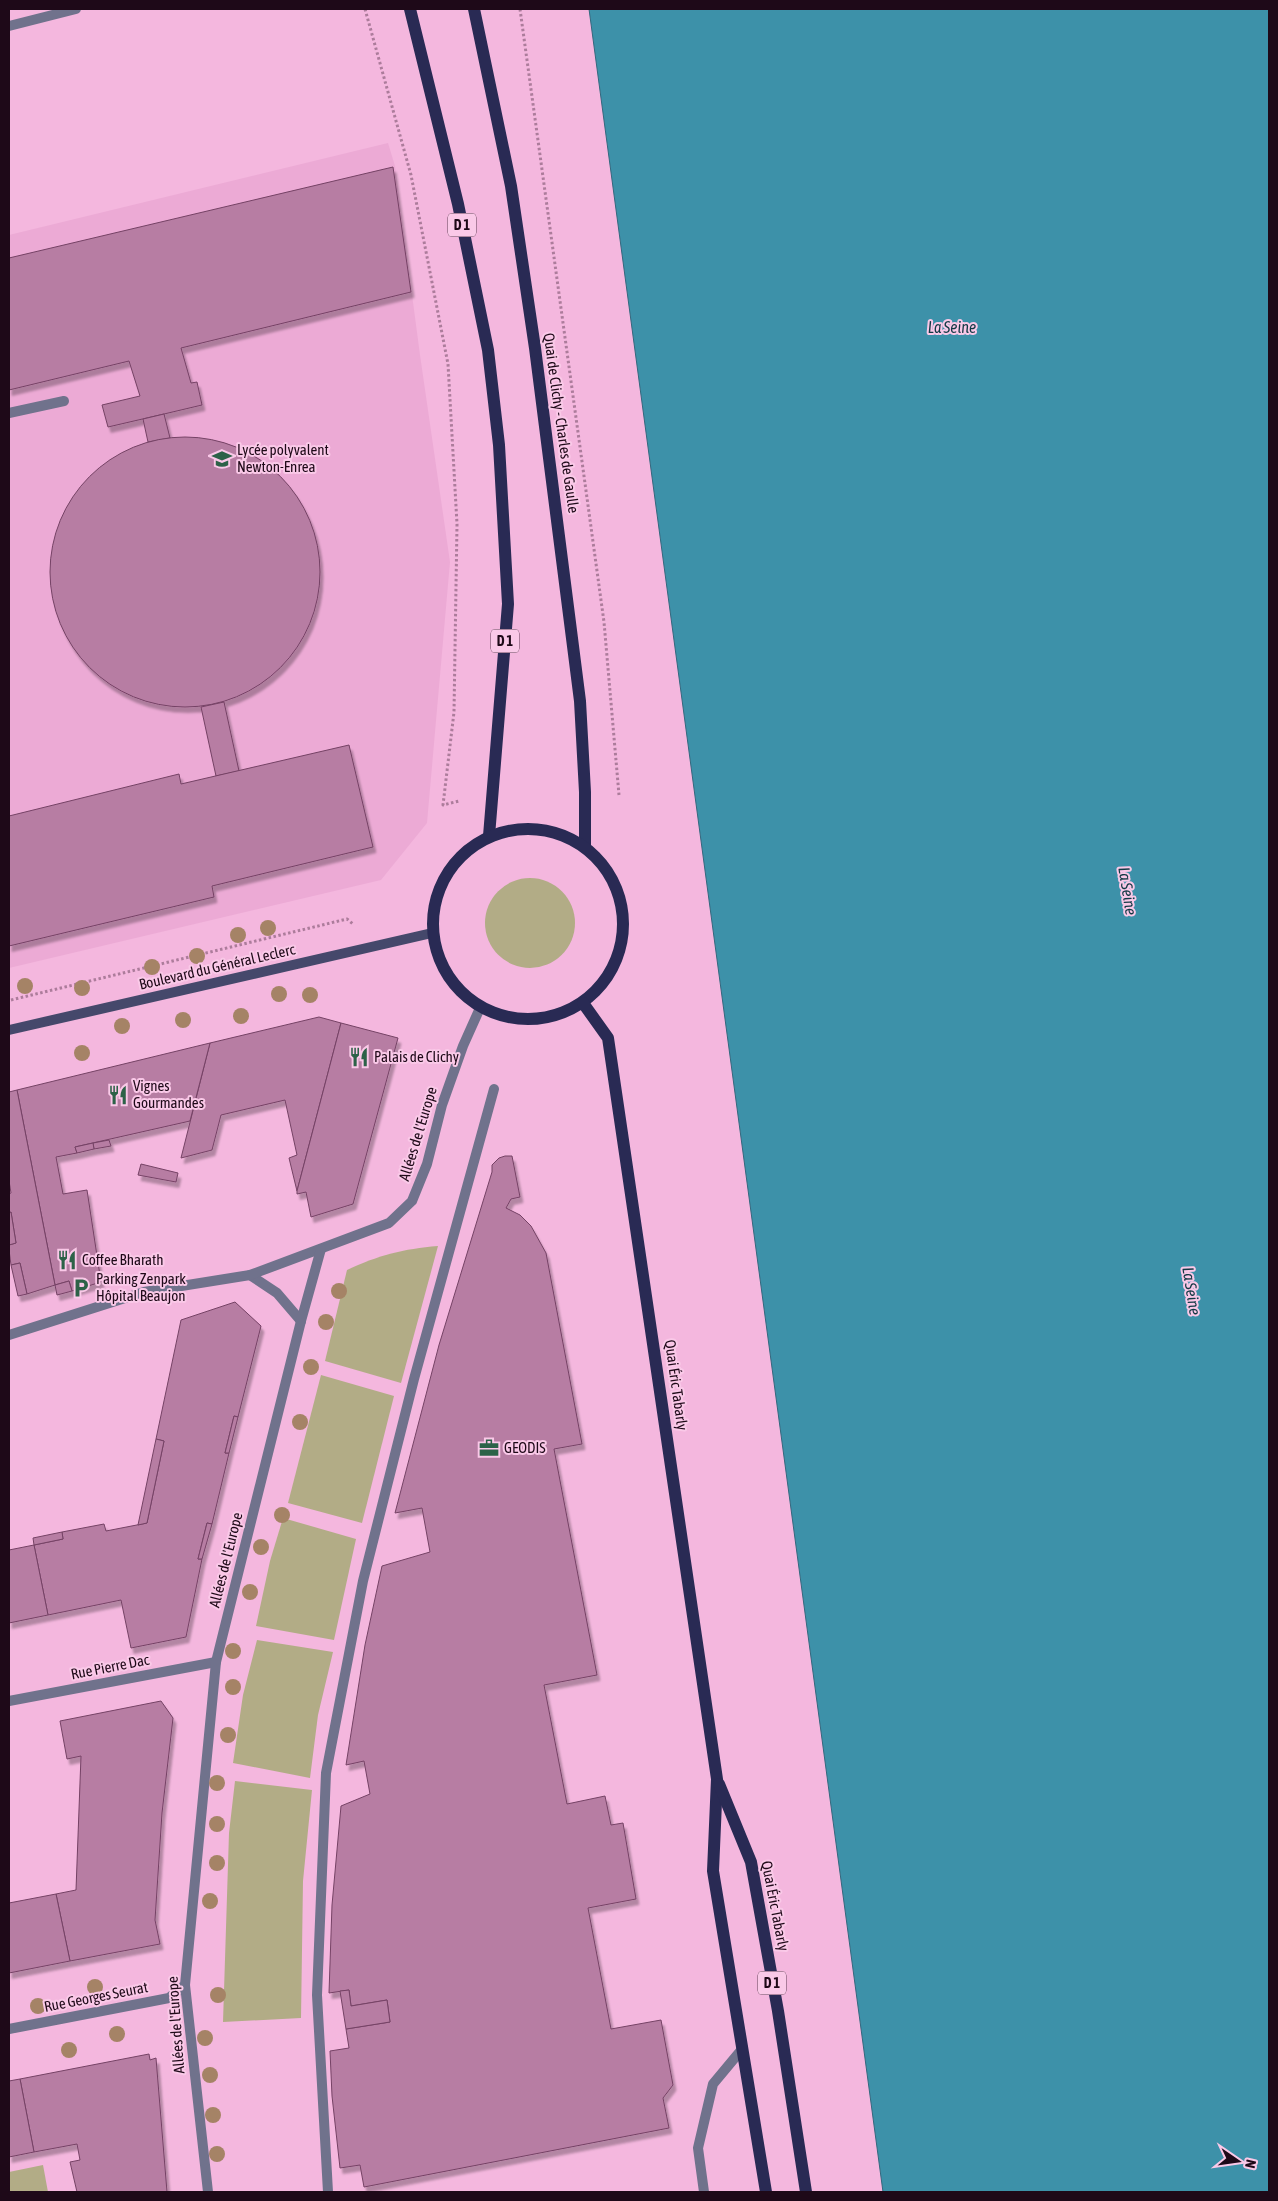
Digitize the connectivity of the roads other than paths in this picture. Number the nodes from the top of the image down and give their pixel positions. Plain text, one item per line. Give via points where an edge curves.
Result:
1 (76, 9) edge
2 (410, 9) edge
3 (474, 9) edge
4 (9, 26) edge
5 (64, 400) dead end
6 (9, 413) edge
7 (489, 836) junction
8 (585, 846) junction
9 (432, 933) junction
10 (583, 1003) junction
11 (480, 1008) junction
12 (9, 1030) edge
13 (494, 1089) dead end
14 (322, 1249) junction
15 (250, 1275) junction
16 (301, 1321) junction
17 (9, 1335) edge
18 (216, 1662) junction
19 (9, 1701) edge
20 (718, 1779) junction
21 (185, 1985) junction
22 (9, 2029) edge
23 (743, 2048) junction
24 (208, 2192) edge
25 (328, 2192) edge
26 (704, 2192) edge
27 (766, 2192) edge
28 (806, 2192) edge

1 - 4 street
2 - 7 main road, D 1 via 458,204 488,350 499,445 508,604
3 - 8 main road, Quai de Clichy - Charles de Gaulle via 511,186 536,348 580,701
5 - 6 street
7 - 8 main road via 522,828 555,831
7 - 9 main road via 457,859 437,894
8 - 10 main road via 614,881 625,925 614,969
9 - 11 main road via 440,962 456,988
9 - 12 main road, Boulevard du Général Leclerc
10 - 11 main road via 563,1014 539,1020 514,1019
10 - 20 main road, Quai Éric Tabarly via 608,1038
11 - 14 street, Allées de l'Europe via 462,1046 427,1164 412,1201 389,1223
13 - 25 street via 414,1379 363,1580 326,1773 317,1995
14 - 15 street
14 - 16 street, Allées de l'Europe
15 - 16 street via 277,1293
15 - 17 street via 144,1292
16 - 18 street, Allées de l'Europe
18 - 19 street, Rue Pierre Dac
18 - 21 street, Allées de l'Europe
20 - 23 main road, Quai Éric Tabarly via 713,1871
20 - 28 main road, Quai Éric Tabarly / D 1 via 751,1862
21 - 22 street, Rue Georges Seurat via 169,1998
21 - 24 street, Allées de l'Europe
23 - 26 street via 713,2084 698,2148
23 - 27 main road, Quai Éric Tabarly

